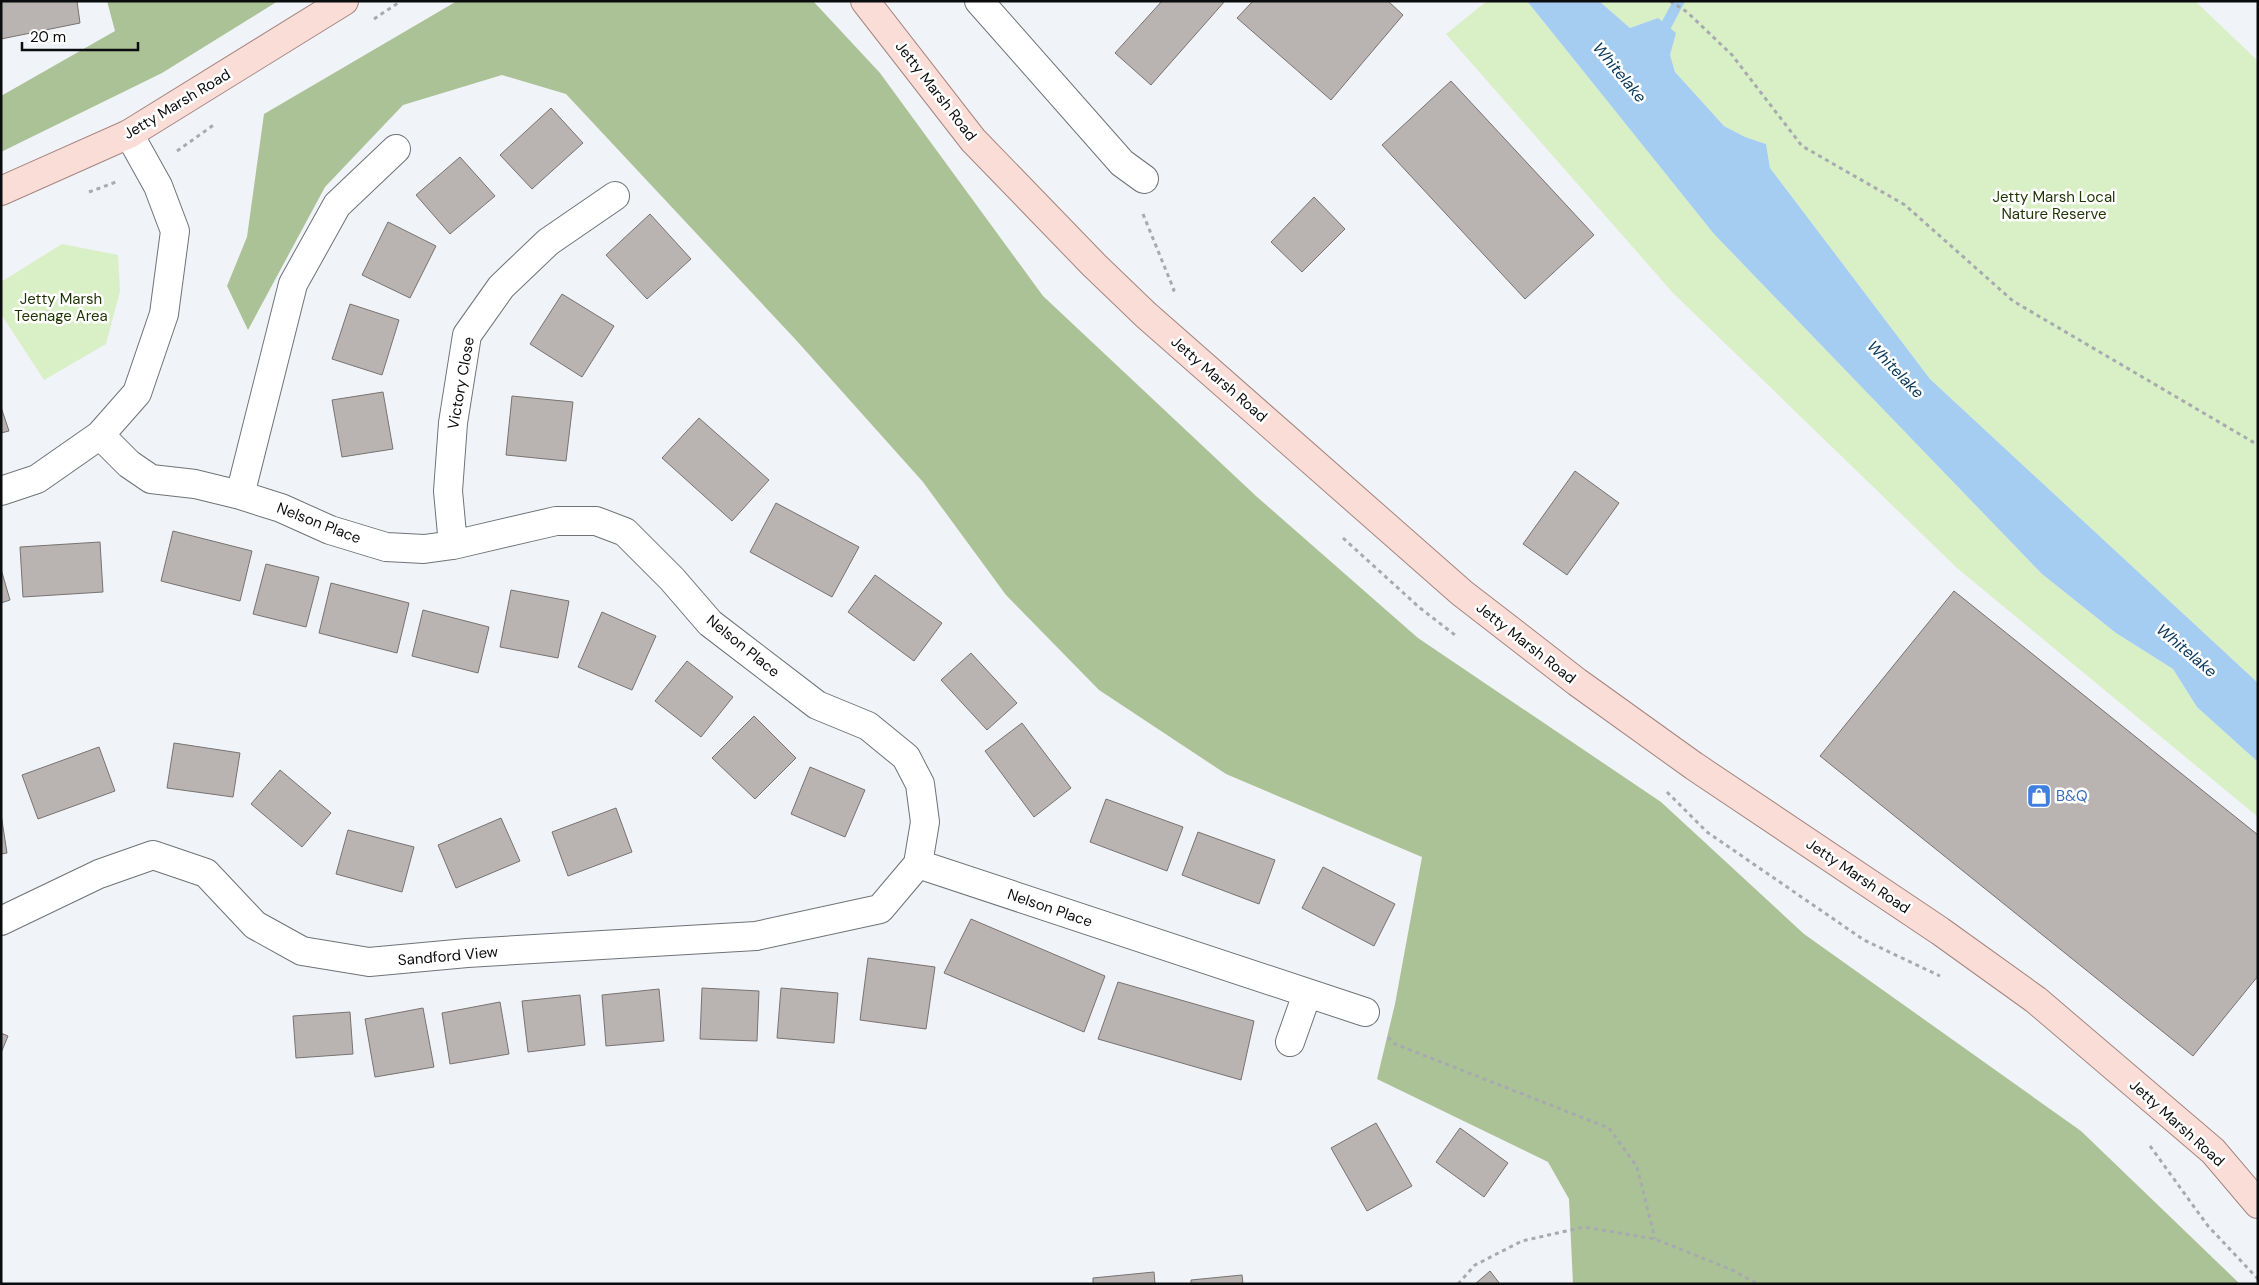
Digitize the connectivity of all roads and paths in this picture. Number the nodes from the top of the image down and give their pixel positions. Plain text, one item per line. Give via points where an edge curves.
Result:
1 (344, 1) edge
2 (865, 1) edge
3 (979, 1) edge
4 (1670, 1) edge
5 (129, 134) junction
6 (396, 150) dead end
7 (1122, 163) junction
8 (1144, 179) dead end
9 (1, 191) edge
10 (615, 196) dead end
11 (1146, 315) junction
12 (100, 435) junction
13 (2258, 445) edge
14 (1, 491) edge
15 (240, 495) junction
16 (453, 545) junction
17 (918, 864) junction
18 (1, 922) edge
19 (1307, 994) junction
20 (1365, 1012) joint
21 (1290, 1042) dead end
22 (2258, 1204) edge
23 (1655, 1239) junction
24 (1458, 1284) edge
25 (1758, 1284) edge

1 - 5 main road, Jetty Marsh Road
2 - 11 main road, Jetty Marsh Road via 974,140
3 - 7 street
4 - 13 path via 1687,12 1732,55 1802,146 1905,205 2013,301
5 - 9 main road, Jetty Marsh Road
5 - 12 street via 158,186 175,231 164,314 137,393
6 - 15 street via 337,205 293,284
7 - 8 street
7 - 11 path via 1174,290
10 - 16 street, Victory Close via 548,242 501,287 467,335 453,423 448,491
11 - 22 main road, Jetty Marsh Road via 1462,593 1577,682 2036,1000 2213,1151
12 - 14 street via 37,479
12 - 15 street, Nelson Place via 129,464 151,479 195,484
15 - 16 street, Nelson Place via 281,508 330,530 386,547 424,549
16 - 17 street, Nelson Place via 556,521 596,521 625,532 710,623 818,705 868,726 906,757 920,784 925,822
17 - 18 street, Sandford View via 880,909 756,936 369,962 302,950 255,925 206,873 153,855 99,874
17 - 19 street, Nelson Place
19 - 20 street, Nelson Place
19 - 21 street
20 - 23 path via 1395,1044 1608,1128 1637,1167
23 - 24 path via 1584,1227 1522,1241 1475,1265
23 - 25 path via 1730,1269

